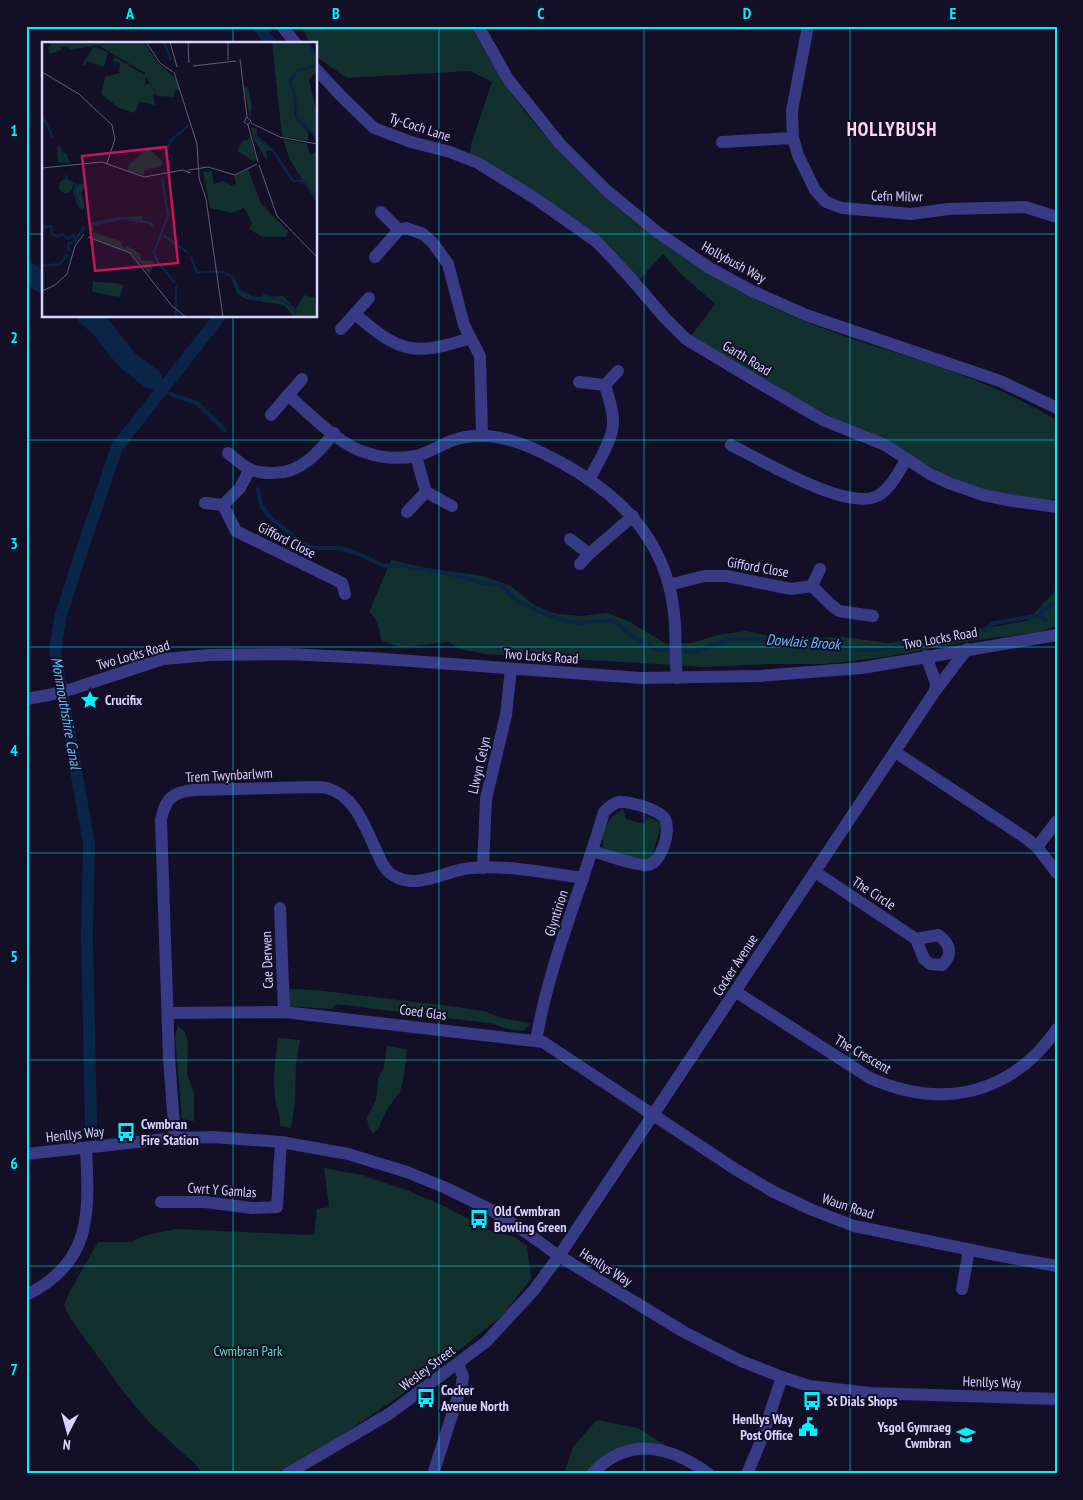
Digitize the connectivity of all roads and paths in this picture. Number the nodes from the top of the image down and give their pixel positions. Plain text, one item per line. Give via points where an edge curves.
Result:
1 (282, 26) edge
2 (478, 26) edge
3 (808, 26) edge
4 (294, 42) edge
5 (318, 71) edge
6 (794, 138) junction
7 (722, 142) dead end
8 (478, 163) joint
9 (381, 212) dead end
10 (1057, 217) edge
11 (400, 230) junction
12 (375, 257) dead end
13 (369, 298) dead end
14 (355, 314) junction
15 (341, 329) dead end
16 (470, 338) junction
17 (618, 371) dead end
18 (302, 379) dead end
19 (579, 382) dead end
20 (605, 385) junction
21 (288, 395) junction
22 (1057, 408) edge
23 (271, 415) dead end
24 (334, 434) junction
25 (482, 436) junction
26 (731, 445) dead end
27 (228, 453) dead end
28 (416, 456) junction
29 (907, 459) junction
30 (250, 470) junction
31 (589, 480) junction
32 (426, 492) junction
33 (206, 503) dead end
34 (223, 505) junction
35 (1053, 505) edge
36 (452, 506) dead end
37 (407, 512) dead end
38 (633, 516) junction
39 (570, 539) dead end
40 (589, 554) junction
41 (580, 564) dead end
42 (820, 569) dead end
43 (668, 585) junction
44 (812, 586) junction
45 (344, 594) dead end
46 (873, 616) dead end
47 (1057, 635) edge
48 (967, 649) junction
49 (926, 656) junction
50 (512, 669) junction
51 (677, 678) junction
52 (935, 691) junction
53 (26, 698) edge
54 (895, 752) junction
55 (1057, 821) edge
56 (1037, 847) junction
57 (592, 851) junction
58 (483, 868) junction
59 (814, 872) junction
60 (1057, 873) edge
61 (583, 879) junction
62 (280, 908) dead end
63 (916, 939) dead end
64 (736, 992) junction
65 (284, 1012) junction
66 (168, 1013) junction
67 (1057, 1029) edge
68 (536, 1041) junction
69 (653, 1114) junction
70 (175, 1138) junction
71 (281, 1142) junction
72 (86, 1148) junction
73 (26, 1154) edge
74 (161, 1202) dead end
75 (969, 1250) junction
76 (559, 1256) junction
77 (1057, 1266) edge
78 (962, 1289) dead end
79 (26, 1295) edge
80 (458, 1364) junction
81 (782, 1377) junction
82 (1057, 1399) edge
83 (287, 1474) edge
84 (433, 1474) edge
85 (592, 1474) edge
86 (709, 1474) edge
87 (747, 1474) edge

1 - 4 street
2 - 22 street, Hollybush Way via 508,79 560,144 607,191 656,232 708,267 806,315 1000,381
3 - 6 street, Cefn Milwr via 792,111
5 - 8 street, Ty-Coch Lane via 374,128
6 - 7 street
6 - 10 street, Cefn Milwr via 798,155 815,190 826,202 842,208 911,214 980,207 1025,207
8 - 29 street, Garth Road via 597,242 686,339 823,420 885,445
9 - 11 street
11 - 12 street
11 - 16 street via 406,228 423,234 442,255 450,270
13 - 14 street
14 - 15 street
14 - 16 street via 379,335 410,348 428,350
16 - 25 street via 480,356
17 - 20 street
18 - 21 street
19 - 20 street
20 - 31 street via 613,426
21 - 23 street
21 - 24 street
24 - 28 street via 366,453 399,458
24 - 30 street via 298,468 283,473
25 - 28 street via 456,439
25 - 31 street via 528,446
26 - 29 street via 746,459 849,498 864,499 884,492
27 - 30 street
28 - 32 street
29 - 35 street, Garth Road via 930,474 983,495 1013,502
30 - 34 street via 240,488
31 - 38 street
32 - 36 street
32 - 37 street
33 - 34 street
34 - 45 street, Gifford Close via 236,531 342,583
38 - 40 street
38 - 43 street via 650,539
39 - 40 street
40 - 41 street
42 - 44 street
43 - 44 street, Gifford Close via 704,576 728,576 791,589
43 - 51 street via 675,625
44 - 46 street via 839,611
47 - 48 street, Two Locks Road
48 - 49 street, Two Locks Road
48 - 52 street, Cocker Avenue
49 - 51 street, Two Locks Road via 814,673
49 - 52 street via 936,683
50 - 51 street, Two Locks Road
50 - 53 street, Two Locks Road via 287,654 210,655 163,660 72,689
50 - 58 street, Llwyn Celyn via 506,715 486,799
52 - 54 street, Cocker Avenue
54 - 56 street
54 - 59 street, Cocker Avenue
55 - 56 street
56 - 60 street
57 - 57 street, Glyntirion via 604,812 618,802 628,802 661,814 666,821 667,831 660,857 655,863 646,866
57 - 61 street, Glyntirion
58 - 61 street, Trem Twynbarlwm
58 - 66 street, Trem Twynbarlwm via 464,869 418,882 394,876 384,868 356,808 349,800 327,788 194,790 175,794 168,800 162,820
59 - 63 street, The Circle
59 - 64 street, Cocker Avenue
61 - 68 street, Glyntirion via 538,1024
62 - 65 street, Cae Derwen
64 - 67 street, The Crescent via 870,1078 909,1092 957,1094 983,1088 1028,1062
64 - 69 street, Cocker Avenue
65 - 66 street, Coed Glas
65 - 68 street, Coed Glas
66 - 70 street, Trem Twynbarlwm
68 - 69 street, Coed Glas via 543,1042
69 - 75 street, Waun Road via 735,1169 810,1209 854,1226
69 - 76 street, Cocker Avenue
70 - 71 street, Henllys Way
70 - 72 street, Henllys Way
71 - 74 street, Cwrt Y Gamlas via 277,1207
71 - 76 street, Henllys Way via 348,1154 407,1172 491,1210
72 - 73 street, Henllys Way
72 - 79 street via 84,1232 59,1274
75 - 77 street, Waun Road
75 - 78 street
76 - 80 street, Wesley Street via 509,1318
76 - 81 street, Henllys Way via 684,1332 741,1361
80 - 83 street, Wesley Street via 389,1414
80 - 84 street via 463,1376 462,1384
81 - 82 street, Henllys Way via 809,1386 870,1394
81 - 87 street
85 - 86 street via 611,1457 646,1448 680,1456

